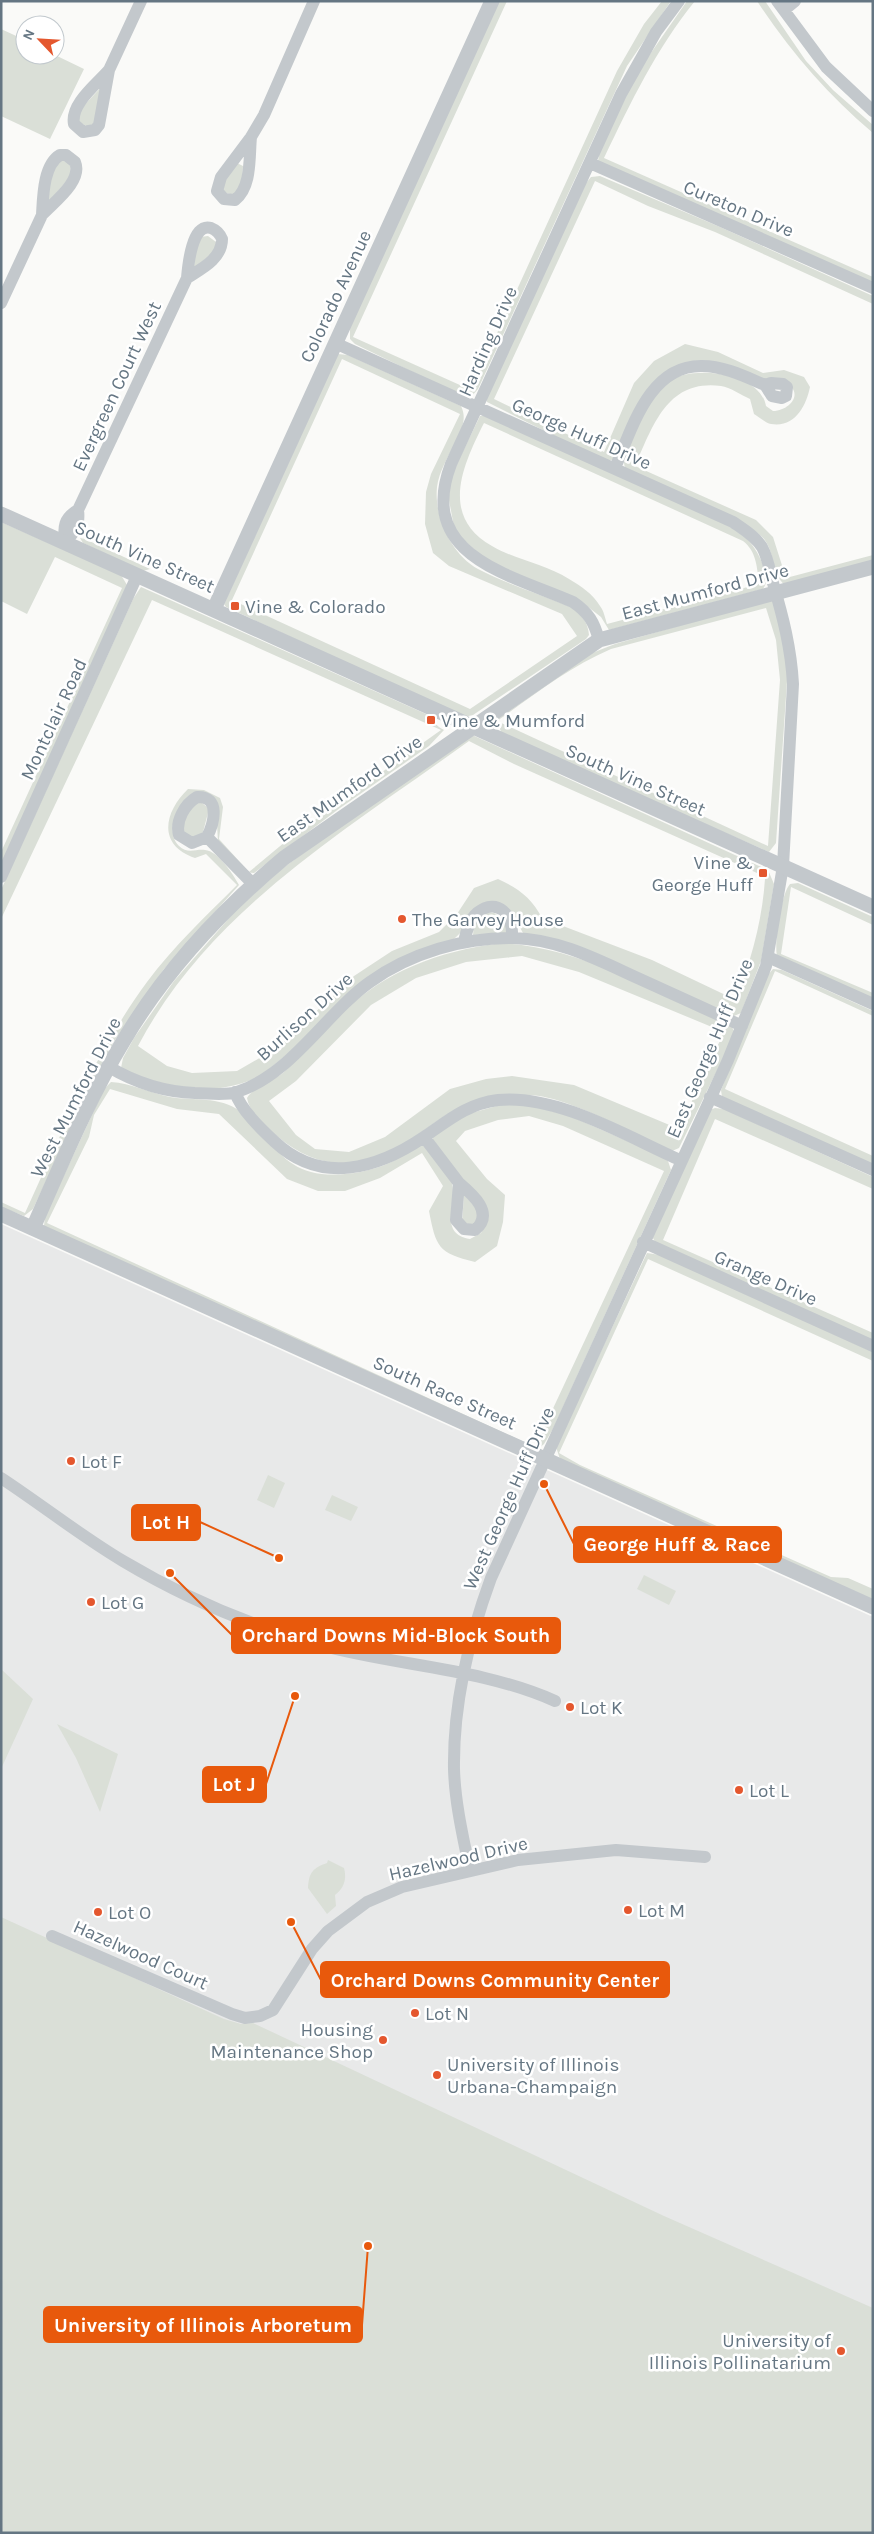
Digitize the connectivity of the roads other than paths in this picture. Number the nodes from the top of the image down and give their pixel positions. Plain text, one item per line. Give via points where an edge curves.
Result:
1 (141, 1) edge
2 (314, 1) edge
3 (492, 1) edge
4 (679, 1) edge
5 (795, 1) edge
6 (780, 6) edge
7 (109, 70) dead end
8 (873, 111) edge
9 (251, 137) dead end
10 (590, 163) junction
11 (42, 215) dead end
12 (187, 278) dead end
13 (873, 288) edge
14 (1, 302) edge
15 (335, 343) junction
16 (765, 385) dead end
17 (478, 407) junction
18 (615, 468) junction
19 (1, 514) edge
20 (64, 542) junction
21 (873, 567) edge
22 (138, 576) junction
23 (777, 594) junction
24 (214, 608) junction
25 (599, 640) junction
26 (471, 727) junction
27 (207, 837) dead end
28 (783, 866) junction
29 (1, 877) edge
30 (253, 884) junction
31 (873, 907) edge
32 (512, 938) junction
33 (464, 942) junction
34 (768, 957) junction
35 (160, 987) joint
36 (873, 1004) edge
37 (742, 1026) junction
38 (110, 1067) junction
39 (235, 1092) junction
40 (710, 1097) junction
41 (424, 1137) junction
42 (680, 1160) junction
43 (873, 1170) edge
44 (459, 1183) dead end
45 (1, 1214) edge
46 (33, 1228) junction
47 (643, 1242) junction
48 (873, 1346) edge
49 (546, 1459) junction
50 (1, 1478) edge
51 (873, 1607) edge
52 (464, 1674) junction
53 (555, 1701) dead end
54 (705, 1857) dead end
55 (470, 1871) junction
56 (52, 1936) dead end
57 (214, 2007) joint

1 - 7 street
2 - 9 street via 275,93
3 - 15 street, Colorado Avenue
4 - 10 street, Harding Drive via 640,58
5 - 6 street
6 - 8 street via 826,67
10 - 13 street, Cureton Drive
10 - 17 street, Harding Drive
11 - 14 street
12 - 20 street, Evergreen Court West via 78,510 70,515 63,528
15 - 17 street, George Huff Drive
15 - 24 street, Colorado Avenue
16 - 18 street via 715,367 690,367 676,372 660,383 646,400
17 - 18 street, George Huff Drive
17 - 25 street, Harding Drive via 444,482 443,514 448,527 461,547 485,565 573,602 586,611 594,622
18 - 23 street, George Huff Drive via 733,522 748,532 762,547
19 - 20 street, South Vine Street
20 - 22 street, South Vine Street
21 - 23 street, East Mumford Drive
22 - 24 street, South Vine Street
22 - 29 street, Montclair Road
23 - 25 street, East Mumford Drive
23 - 28 street, East George Huff Drive via 788,632 792,684
24 - 26 street, South Vine Street
25 - 26 street, East Mumford Drive
26 - 28 street, South Vine Street
26 - 30 street, East Mumford Drive via 284,858
27 - 30 street
28 - 31 street, South Vine Street
28 - 34 street, East George Huff Drive
30 - 35 street, East Mumford Drive via 190,950
32 - 33 street, Burlison Drive
32 - 33 street via 513,926 508,915 499,908 487,908 475,914
32 - 37 street, Burlison Drive via 575,950
33 - 39 street, Burlison Drive via 416,958 371,981 281,1066 249,1087
34 - 36 street
34 - 37 street, East George Huff Drive
35 - 38 street, West Mumford Drive via 123,1041
37 - 40 street, East George Huff Drive
38 - 39 street, Burlison Drive via 144,1085 166,1090 183,1093
38 - 46 street, West Mumford Drive
39 - 41 street via 241,1104 289,1155 314,1166 347,1168 369,1164 388,1158
40 - 42 street, East George Huff Drive
40 - 43 street
41 - 42 street via 449,1118 480,1103 520,1100 560,1107
41 - 44 street
42 - 47 street, West George Huff Drive
45 - 46 street, South Race Street
46 - 49 street, South Race Street
47 - 48 street, Grange Drive
47 - 49 street, West George Huff Drive
49 - 51 street, South Race Street
49 - 52 street, West George Huff Drive via 491,1578
50 - 52 street via 123,1562 224,1613 322,1645
52 - 53 street
52 - 55 street, West George Huff Drive via 454,1735 454,1769 460,1826
54 - 55 street, Hazelwood Drive via 616,1850 518,1860
55 - 57 street, Hazelwood Drive via 402,1887 367,1902 342,1919 312,1949 273,2010 245,2018
56 - 57 street, Hazelwood Court

